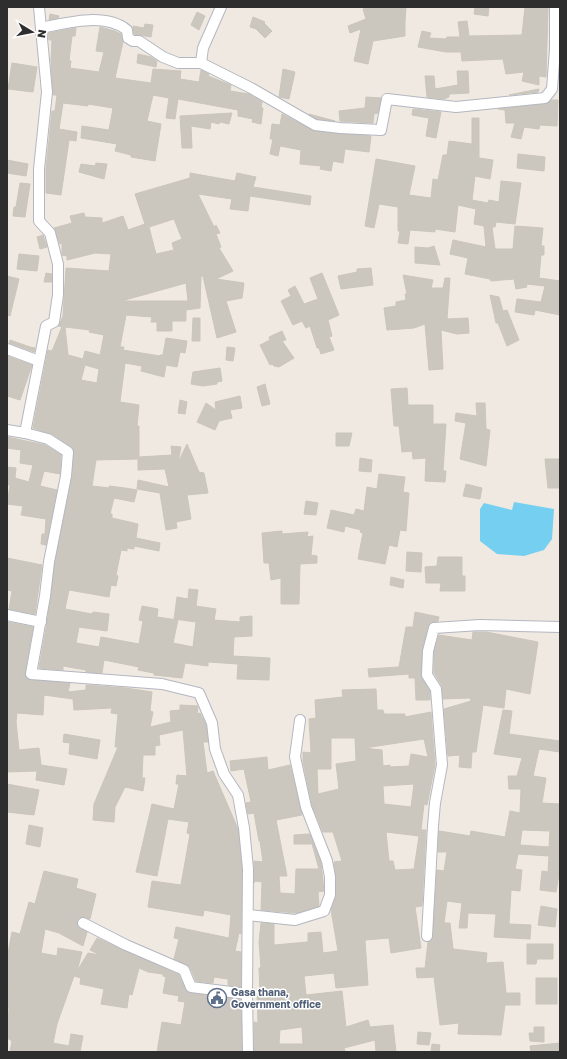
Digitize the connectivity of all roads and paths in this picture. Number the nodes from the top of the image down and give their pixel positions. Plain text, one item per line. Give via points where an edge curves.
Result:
1 (39, 7) edge
2 (221, 7) edge
3 (555, 7) edge
4 (40, 28) junction
5 (201, 63) junction
6 (7, 349) edge
7 (39, 361) junction
8 (7, 430) edge
9 (25, 433) junction
10 (7, 615) edge
11 (41, 622) junction
12 (560, 627) edge
13 (300, 720) dead end
14 (248, 915) junction
15 (83, 923) dead end
16 (427, 936) dead end
17 (246, 994) junction
18 (248, 1052) edge

1 - 4 street
2 - 5 street via 204,48
3 - 5 street via 552,89 545,98 456,107 387,99 381,130 315,125
4 - 5 street via 82,20 121,25 127,30 128,38 139,41 163,57 178,63
4 - 7 street via 46,92 39,169 39,221 50,234 58,264 58,295 54,322 46,326
6 - 7 street
7 - 9 street
8 - 9 street
9 - 11 street via 48,439 68,452
10 - 11 street
11 - 14 street via 30,674 162,684 199,693 212,722 215,749 224,774 238,795 248,869
12 - 16 street via 480,625 434,628 428,651 427,675 436,689 442,765 434,818
13 - 14 street via 296,757 306,807 327,861 330,894 324,911 295,920
14 - 17 street
15 - 17 street via 184,970 191,987
17 - 18 street

